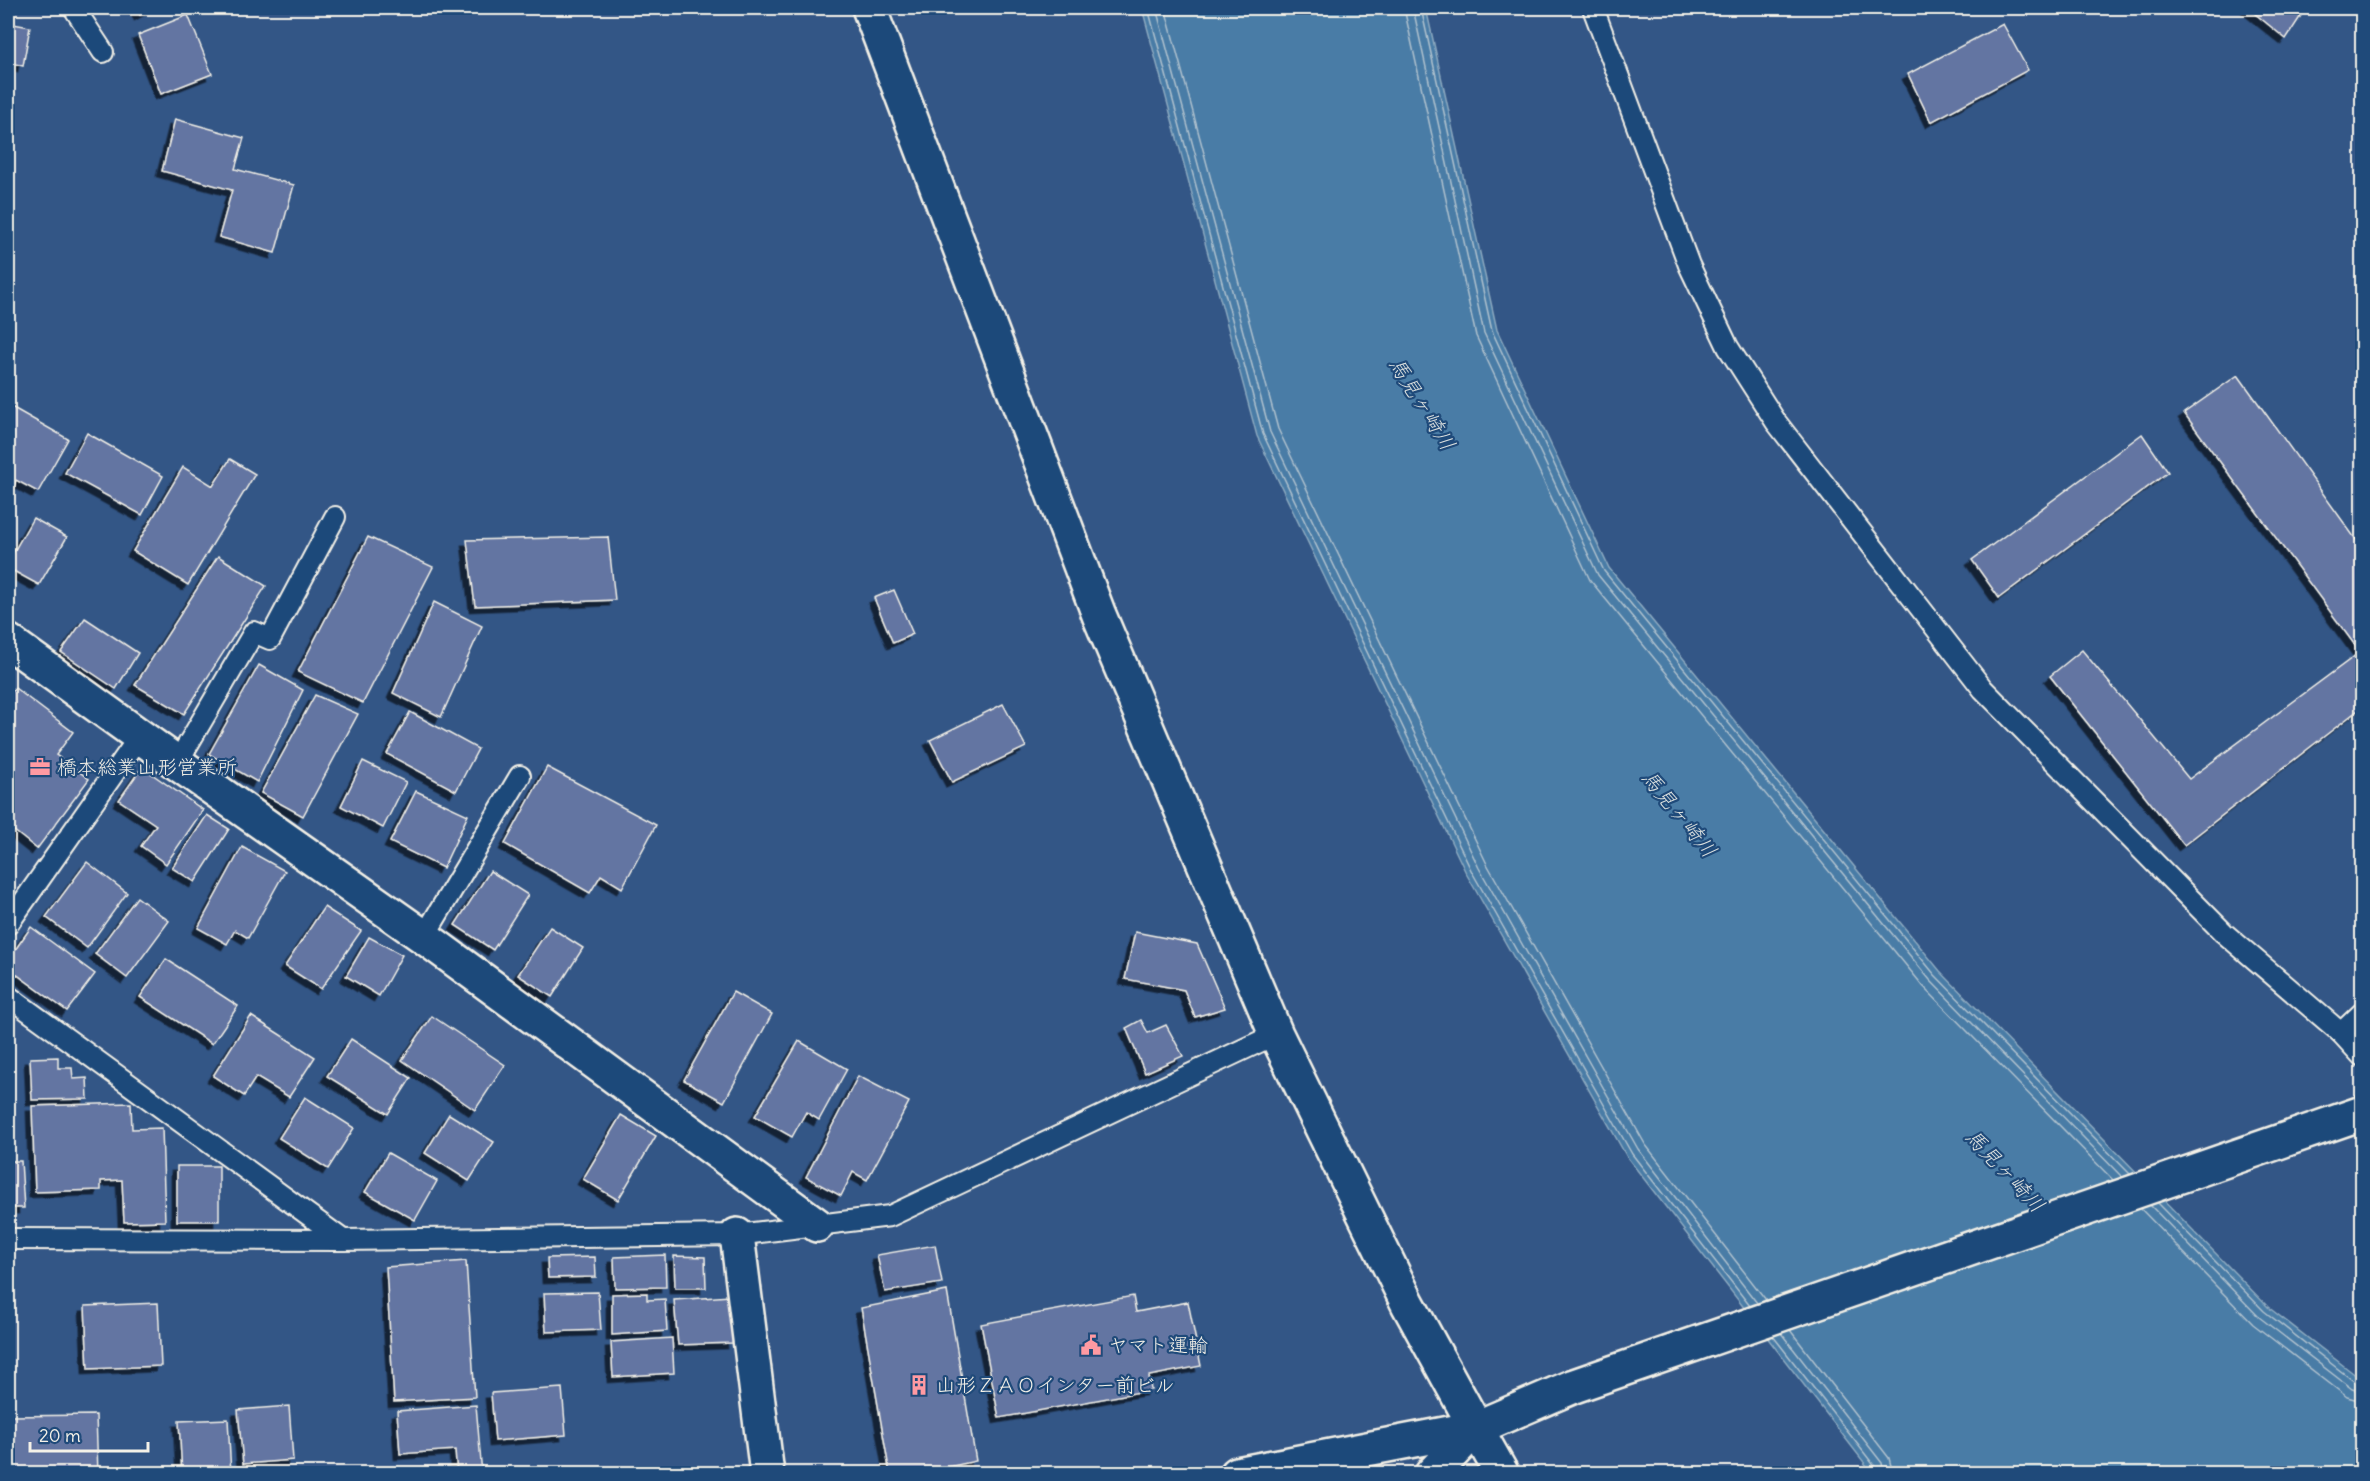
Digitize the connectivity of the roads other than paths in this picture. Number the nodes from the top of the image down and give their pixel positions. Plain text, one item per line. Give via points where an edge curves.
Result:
1 (74, 8) edge
2 (869, 8) edge
3 (1593, 8) edge
4 (103, 52) dead end
5 (335, 517) dead end
6 (8, 641) edge
7 (140, 736) junction
8 (177, 763) junction
9 (520, 776) dead end
10 (8, 924) edge
11 (424, 937) junction
12 (8, 996) edge
13 (2362, 1014) edge
14 (2341, 1033) junction
15 (1276, 1034) junction
16 (2362, 1056) edge
17 (2362, 1113) edge
18 (817, 1224) junction
19 (737, 1235) junction
20 (8, 1239) edge
21 (343, 1240) junction
22 (1476, 1428) junction
23 (767, 1473) edge
24 (1237, 1473) edge
25 (1432, 1473) edge
26 (1502, 1473) edge

1 - 4 lane
2 - 15 main road via 1099,615
3 - 14 lane via 1689,265 1728,347 1776,422 1983,689 2224,933
5 - 8 lane via 270,639 254,632
6 - 7 main road
7 - 8 main road
7 - 10 lane
8 - 11 main road
9 - 11 lane
11 - 18 main road
12 - 21 lane
13 - 14 lane
14 - 16 lane
15 - 18 lane via 890,1216
15 - 22 main road via 1408,1304
17 - 22 main road via 1574,1386
18 - 19 lane
19 - 21 lane
19 - 23 main road
20 - 21 lane
22 - 24 main road
22 - 25 main road
22 - 26 main road

